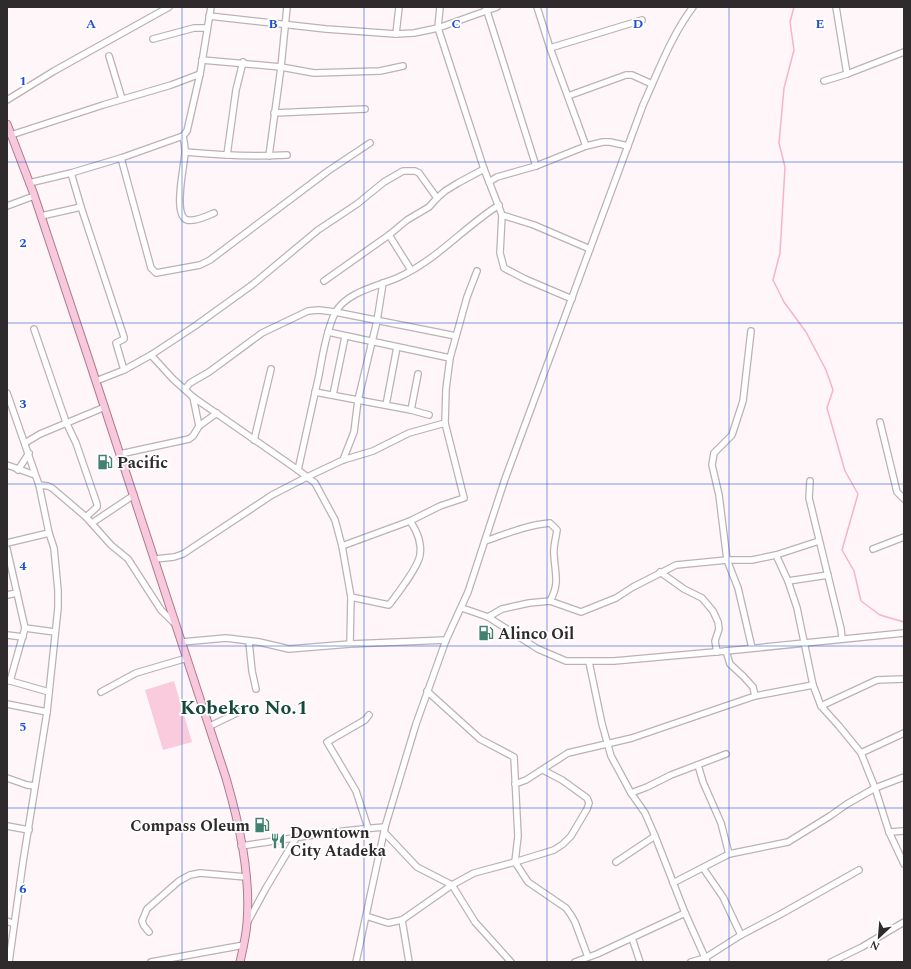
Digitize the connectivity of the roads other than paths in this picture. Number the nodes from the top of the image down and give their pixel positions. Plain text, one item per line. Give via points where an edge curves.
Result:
1 (169, 7) edge
2 (211, 7) edge
3 (287, 7) edge
4 (399, 7) edge
5 (440, 7) edge
6 (497, 7) edge
7 (537, 7) edge
8 (693, 7) edge
9 (836, 7) edge
10 (486, 9) edge
11 (209, 16) junction
12 (642, 20) dead end
13 (284, 24) junction
14 (208, 28) junction
15 (438, 28) junction
16 (396, 34) junction
17 (153, 39) dead end
18 (550, 48) junction
19 (904, 52) edge
20 (109, 56) dead end
21 (202, 60) junction
22 (243, 62) junction
23 (403, 66) dead end
24 (281, 67) junction
25 (200, 74) junction
26 (847, 74) junction
27 (824, 80) dead end
28 (652, 84) junction
29 (568, 96) junction
30 (122, 99) junction
31 (7, 100) edge
32 (365, 109) dead end
33 (274, 113) junction
34 (7, 124) edge
35 (11, 135) junction
36 (183, 136) junction
37 (370, 143) dead end
38 (586, 146) junction
39 (628, 146) junction
40 (185, 152) junction
41 (227, 155) junction
42 (287, 155) dead end
43 (268, 156) junction
44 (121, 158) junction
45 (536, 166) junction
46 (484, 169) junction
47 (71, 173) junction
48 (489, 182) junction
49 (29, 183) junction
50 (34, 196) junction
51 (437, 198) junction
52 (499, 205) junction
53 (7, 206) edge
54 (81, 207) junction
55 (214, 213) dead end
56 (502, 215) junction
57 (41, 216) junction
58 (389, 235) junction
59 (590, 249) junction
60 (411, 270) junction
61 (477, 271) dead end
62 (324, 281) dead end
63 (383, 283) junction
64 (572, 299) junction
65 (335, 312) junction
66 (377, 321) junction
67 (34, 329) dead end
68 (751, 331) dead end
69 (328, 332) junction
70 (456, 336) junction
71 (345, 337) junction
72 (372, 342) junction
73 (397, 347) junction
74 (151, 355) junction
75 (450, 358) junction
76 (272, 368) dead end
77 (124, 370) junction
78 (418, 374) dead end
79 (96, 381) junction
80 (185, 389) junction
81 (315, 392) junction
82 (7, 393) edge
83 (333, 395) junction
84 (193, 397) junction
85 (358, 400) junction
86 (386, 405) junction
87 (105, 407) junction
88 (412, 410) junction
89 (217, 413) junction
90 (429, 415) dead end
91 (66, 422) junction
92 (880, 422) dead end
93 (445, 423) junction
94 (199, 426) junction
95 (254, 440) junction
96 (25, 444) junction
97 (29, 453) junction
98 (120, 454) junction
99 (343, 460) junction
100 (7, 465) edge
101 (18, 470) junction
102 (298, 470) junction
103 (34, 475) junction
104 (307, 477) junction
105 (810, 481) dead end
106 (39, 485) junction
107 (134, 495) junction
108 (904, 499) edge
109 (86, 517) junction
110 (410, 521) junction
111 (92, 523) junction
112 (49, 533) junction
113 (904, 538) edge
114 (485, 541) junction
115 (819, 541) junction
116 (7, 542) edge
117 (342, 546) junction
118 (7, 549) edge
119 (873, 549) dead end
120 (776, 555) junction
121 (155, 559) junction
122 (727, 560) junction
123 (660, 572) junction
124 (828, 575) junction
125 (788, 581) junction
126 (17, 593) junction
127 (7, 595) edge
128 (351, 597) junction
129 (550, 601) junction
130 (462, 608) junction
131 (488, 616) junction
132 (175, 624) junction
133 (25, 628) junction
134 (55, 632) junction
135 (904, 632) edge
136 (7, 636) edge
137 (23, 637) junction
138 (842, 639) junction
139 (446, 640) junction
140 (182, 642) junction
141 (249, 642) junction
142 (804, 643) junction
143 (350, 644) junction
144 (752, 648) junction
145 (726, 651) junction
146 (717, 652) junction
147 (187, 658) junction
148 (590, 662) junction
149 (904, 679) edge
150 (8, 680) edge
151 (813, 685) junction
152 (256, 689) dead end
153 (427, 691) junction
154 (49, 692) junction
155 (101, 692) dead end
156 (755, 696) junction
157 (7, 704) edge
158 (821, 706) junction
159 (47, 712) junction
160 (239, 712) dead end
161 (369, 715) dead end
162 (210, 726) junction
163 (904, 733) edge
164 (608, 744) junction
165 (861, 753) junction
166 (726, 754) dead end
167 (698, 765) junction
168 (543, 770) junction
169 (904, 777) edge
170 (7, 778) edge
171 (515, 784) junction
172 (35, 786) junction
173 (875, 788) junction
174 (631, 793) junction
175 (7, 826) edge
176 (368, 828) junction
177 (29, 830) junction
178 (384, 830) junction
179 (904, 831) edge
180 (888, 832) junction
181 (655, 836) junction
182 (296, 838) junction
183 (242, 846) junction
184 (729, 854) junction
185 (516, 862) junction
186 (616, 862) dead end
187 (904, 864) edge
188 (703, 868) junction
189 (859, 870) dead end
190 (246, 877) junction
191 (673, 883) junction
192 (452, 885) junction
193 (685, 913) junction
194 (366, 916) junction
195 (402, 920) junction
196 (7, 921) edge
197 (904, 922) edge
198 (247, 923) junction
199 (14, 924) junction
200 (149, 932) dead end
201 (741, 935) junction
202 (632, 938) junction
203 (244, 945) junction
204 (588, 957) junction
205 (706, 960) edge
206 (9, 962) edge
207 (151, 962) edge
208 (240, 962) edge
209 (356, 962) edge
210 (408, 962) edge
211 (511, 962) edge
212 (575, 962) edge
213 (640, 962) edge
214 (692, 962) edge
215 (831, 962) edge

1 - 31 street
2 - 11 street
3 - 13 street
4 - 16 street
5 - 15 street
6 - 10 street
7 - 18 street
8 - 28 street via 670,45
9 - 26 street
10 - 15 street
10 - 45 street
11 - 13 street
11 - 14 street
12 - 18 street
13 - 16 street
13 - 24 street
14 - 17 street via 194,28
14 - 21 street
15 - 16 street
15 - 46 street
18 - 29 street
19 - 26 street
20 - 30 street
21 - 22 street
21 - 25 street
22 - 24 street
22 - 41 street via 236,90
23 - 24 street via 380,71 314,73
24 - 33 street
25 - 30 street
25 - 36 street via 187,131
26 - 27 street
28 - 29 street via 626,75
28 - 39 street
29 - 38 street
30 - 35 street
32 - 33 street
33 - 43 street
34 - 35 main road
35 - 49 main road
36 - 40 street
36 - 44 street
37 - 44 street via 328,171 210,260 200,265 156,273 151,268
38 - 39 street via 603,142
38 - 45 street
39 - 59 street
40 - 41 street
40 - 55 street via 180,191 182,214 190,221
41 - 43 street
42 - 43 street
44 - 47 street
45 - 48 street
46 - 48 street
46 - 51 street
47 - 49 street
47 - 54 street
48 - 52 street
49 - 50 main road
50 - 53 street
50 - 57 main road
51 - 58 street via 429,207
51 - 74 street via 419,174 415,171 403,171 318,230 252,285
52 - 56 street
52 - 60 street
54 - 57 street
54 - 77 street via 124,337 116,343
56 - 59 street via 534,225
56 - 64 street via 500,253 504,268
57 - 79 main road
58 - 60 street
58 - 62 street
59 - 64 street
60 - 63 street
61 - 70 street
63 - 65 street via 355,294
63 - 66 street
64 - 114 street via 505,479
65 - 66 street
65 - 69 street
65 - 80 street via 308,311 262,333
66 - 70 street
66 - 72 street
67 - 91 street
68 - 122 street via 743,401 732,435 714,453 712,465 719,495
69 - 71 street
69 - 81 street
70 - 75 street
71 - 72 street
71 - 83 street
72 - 73 street
72 - 85 street
73 - 75 street
73 - 86 street
74 - 77 street
74 - 80 street
75 - 93 street
76 - 95 street
77 - 79 street
78 - 88 street
79 - 87 main road
80 - 84 street
81 - 83 street
81 - 102 street
82 - 96 street
83 - 85 street
84 - 89 street
84 - 94 street
85 - 86 street
85 - 99 street via 354,432
86 - 88 street
87 - 91 street
87 - 98 main road
88 - 90 street
89 - 94 street
89 - 95 street
91 - 96 street
91 - 109 street via 97,504
92 - 108 street via 897,492
93 - 99 street via 409,433 373,451
93 - 110 street via 464,498 440,506
94 - 98 street via 189,439
95 - 102 street
96 - 97 street
97 - 101 street
97 - 103 street
98 - 107 main road
99 - 104 street
100 - 101 street
101 - 103 street
102 - 104 street
103 - 106 street
104 - 117 street via 315,483 335,520
104 - 121 street via 272,495 183,554 174,558
105 - 115 street via 809,498
106 - 109 street via 52,488
106 - 112 street
107 - 111 street
107 - 121 main road
109 - 111 street
110 - 117 street
110 - 128 street via 420,542 420,556 389,605
111 - 132 street via 111,545 128,559 162,610
112 - 116 street
112 - 134 street via 54,548 58,590
113 - 119 street
114 - 129 street via 519,529 550,523 557,530 553,553 556,591
114 - 130 street
115 - 120 street
115 - 124 street
117 - 128 street
118 - 126 street
120 - 122 street via 752,560
120 - 125 street
121 - 132 main road
122 - 123 street via 676,565
122 - 144 street via 738,588
123 - 129 street via 616,598 581,612
123 - 146 street via 702,598 713,611 719,628 715,642
124 - 125 street
124 - 138 street
125 - 142 street
126 - 127 street
126 - 133 street
128 - 143 street
129 - 131 street via 502,609
130 - 131 street
130 - 139 street
131 - 148 street via 554,657 566,661
132 - 140 main road
133 - 134 street
133 - 137 street
134 - 154 street
135 - 138 street
136 - 137 street
137 - 150 street
138 - 142 street
139 - 143 street
139 - 153 street
140 - 141 street via 226,638
140 - 147 main road
141 - 143 street via 289,649
141 - 152 street
142 - 144 street
142 - 151 street
144 - 145 street
145 - 146 street
145 - 156 street via 730,664 754,688
146 - 148 street
147 - 155 street via 136,674
147 - 162 main road
148 - 164 street
149 - 158 street via 877,680
150 - 154 street
151 - 156 street
151 - 158 street
153 - 171 street via 480,739 514,757
153 - 178 street via 405,755
154 - 159 street
156 - 164 street
157 - 159 street
158 - 165 street
159 - 172 street
160 - 162 street
161 - 176 street via 365,720 327,742 356,791
162 - 183 main road via 234,804
163 - 165 street
164 - 168 street via 568,753
164 - 174 street via 611,756
165 - 173 street
166 - 167 street
167 - 174 street
167 - 184 street via 702,782 721,824
168 - 171 street
168 - 185 street via 562,780 587,798 589,803 571,836 563,844 554,850
169 - 173 street
170 - 172 street
171 - 185 street via 518,836
172 - 177 street
173 - 180 street
173 - 184 street via 788,842
174 - 181 street via 645,813
175 - 177 street
176 - 178 street
176 - 182 street
177 - 199 street
178 - 192 street via 417,867
178 - 194 street
179 - 180 street
180 - 187 street
181 - 186 street
181 - 191 street
182 - 183 street
182 - 198 street
183 - 190 main road
184 - 188 street
185 - 192 street via 474,873
185 - 204 street via 528,882 566,908 575,922
188 - 191 street
188 - 201 street via 723,898
189 - 201 street
190 - 198 main road
190 - 200 street via 200,873 190,875 147,909 142,921
191 - 193 street
192 - 195 street
192 - 211 street via 475,922
193 - 202 street
193 - 205 street
194 - 195 street via 388,923
194 - 209 street
195 - 210 street
196 - 199 street
197 - 215 street
198 - 203 main road
199 - 206 street
201 - 205 street
202 - 204 street
202 - 213 street
203 - 207 street
203 - 208 main road
204 - 212 street
205 - 214 street

